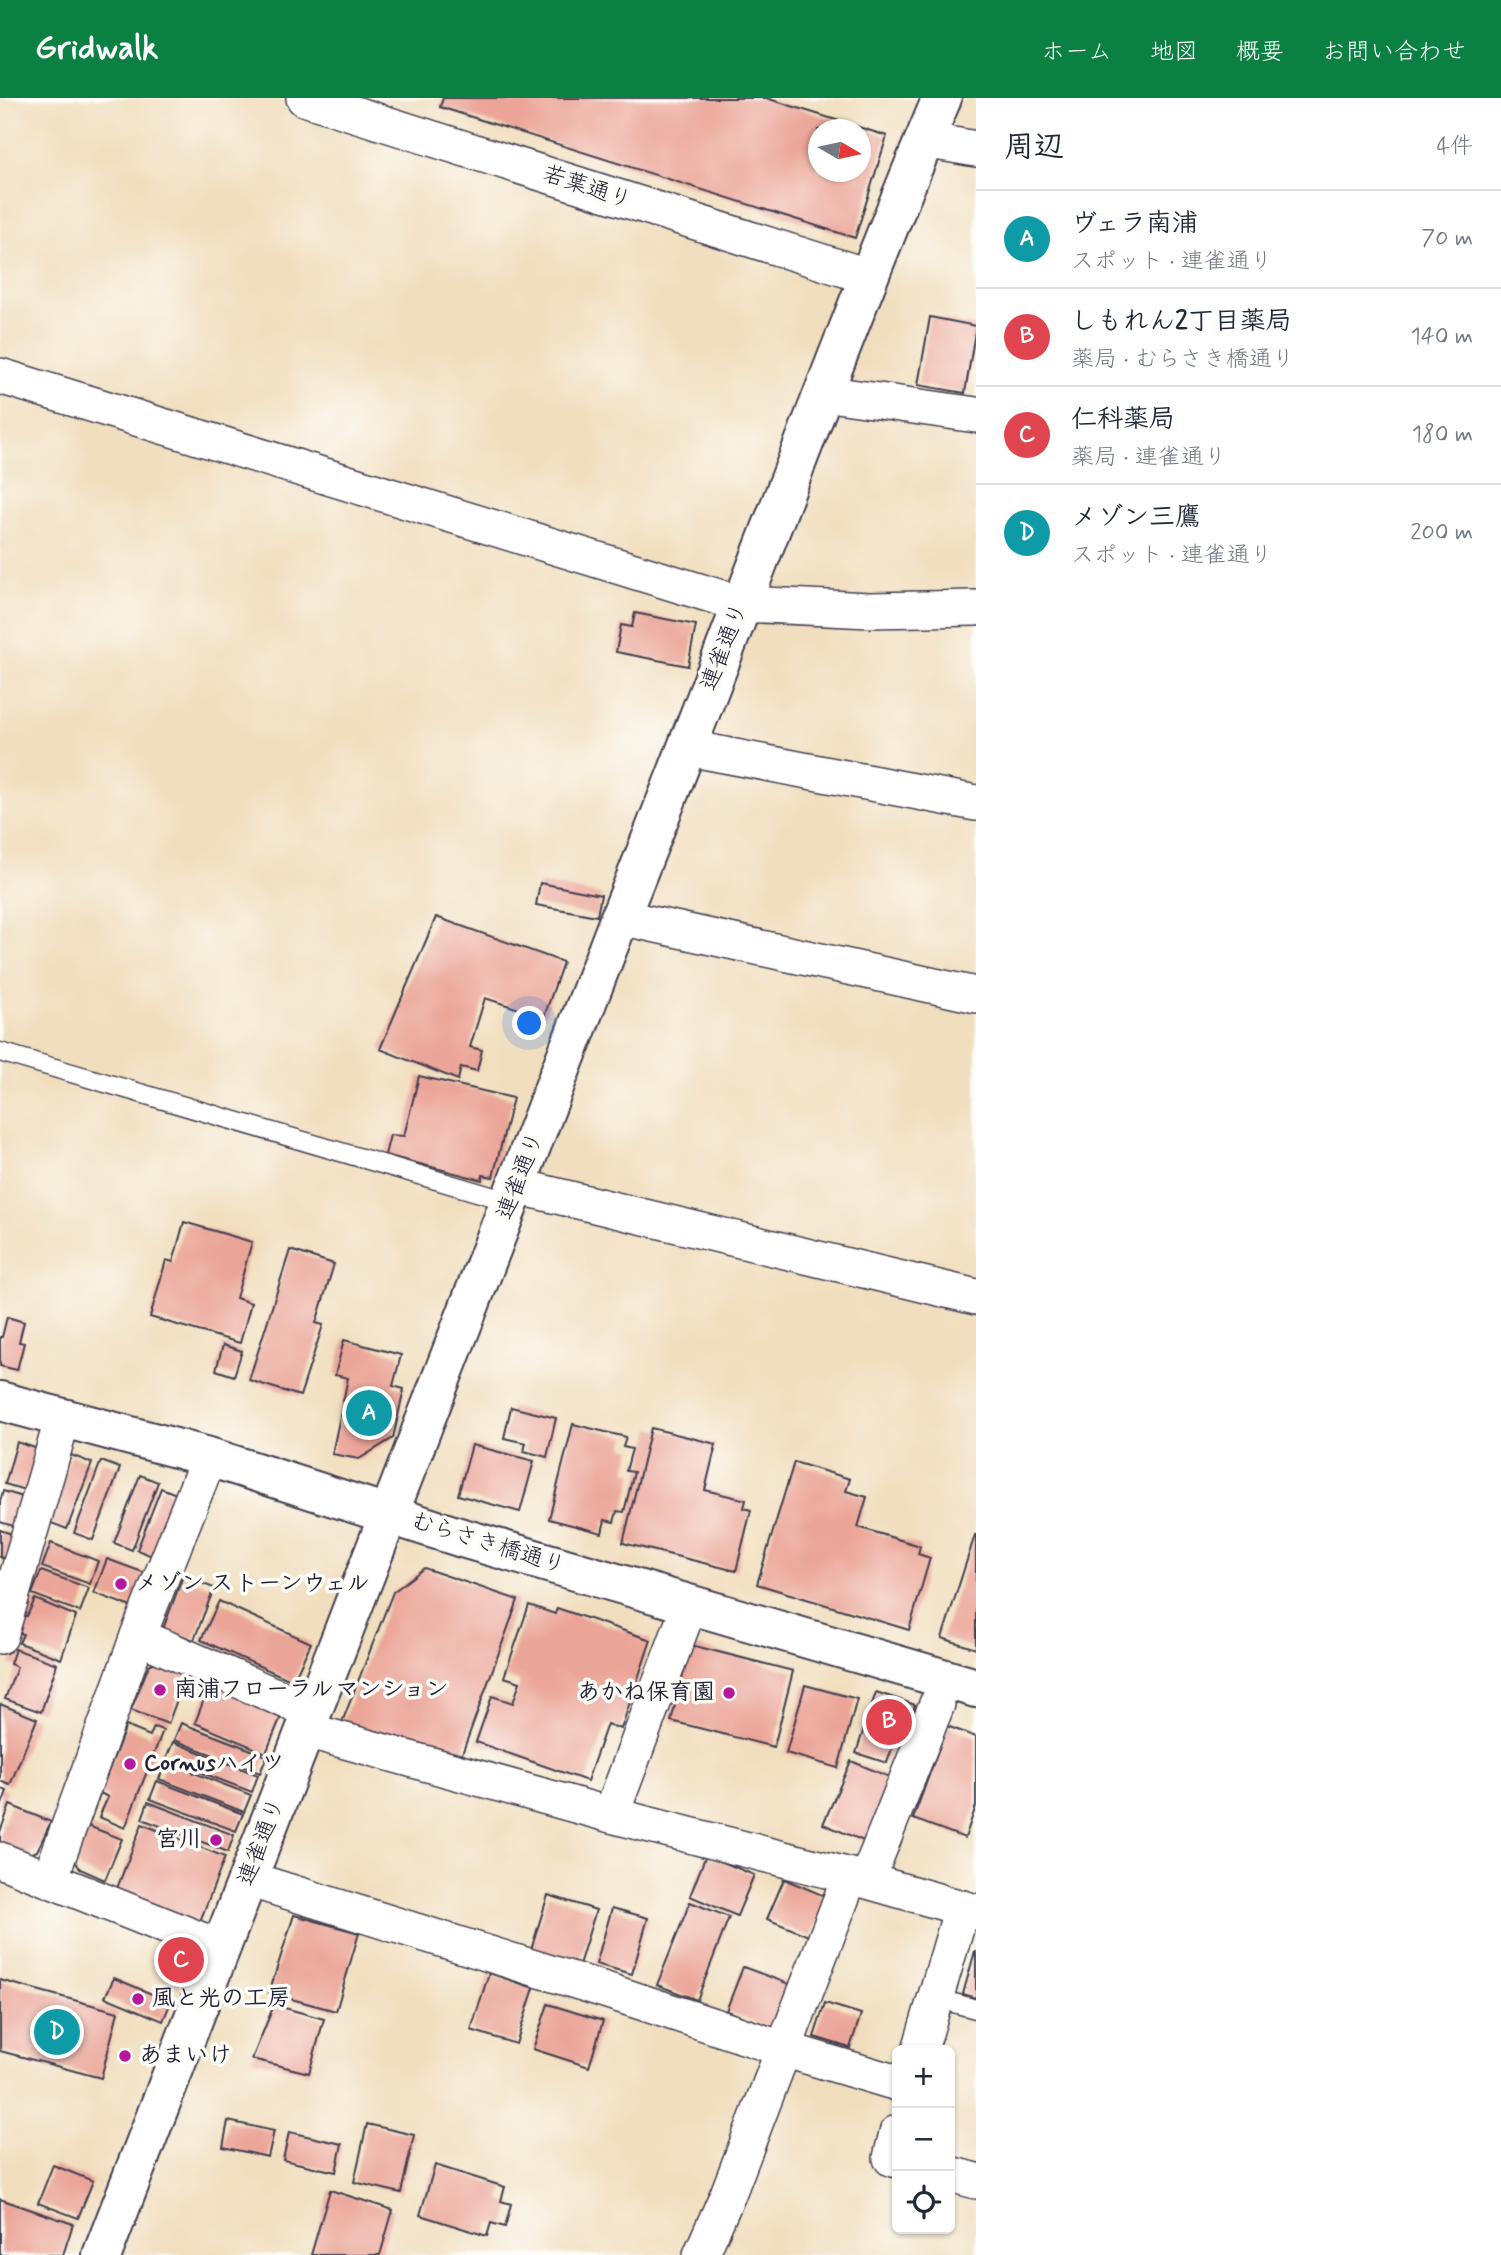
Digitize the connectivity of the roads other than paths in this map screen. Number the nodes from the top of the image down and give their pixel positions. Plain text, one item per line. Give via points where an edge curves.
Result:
1 (304, 98) edge
2 (942, 98) edge
3 (924, 140) junction
4 (976, 149) edge
5 (870, 277) junction
6 (0, 376) edge
7 (823, 393) junction
8 (976, 415) edge
9 (741, 604) junction
10 (976, 608) edge
11 (688, 748) junction
12 (976, 803) edge
13 (620, 917) junction
14 (976, 995) edge
15 (0, 1052) edge
16 (514, 1194) junction
17 (976, 1297) edge
18 (0, 1401) edge
19 (64, 1417) junction
20 (209, 1457) junction
21 (388, 1514) junction
22 (690, 1604) junction
23 (0, 1636) edge
24 (138, 1636) junction
25 (976, 1688) edge
26 (937, 1704) dead end
27 (309, 1721) junction
28 (611, 1815) junction
29 (0, 1860) edge
30 (857, 1877) junction
31 (50, 1879) junction
32 (248, 1879) junction
33 (969, 1910) edge
34 (221, 1948) junction
35 (935, 1998) junction
36 (976, 2009) edge
37 (921, 2045) edge
38 (783, 2049) junction
39 (892, 2082) edge
40 (955, 2175) edge
41 (976, 2181) edge
42 (102, 2255) edge
43 (701, 2255) edge

1 - 5 street, 若葉通り
2 - 3 main road, 連雀通り
3 - 4 street
3 - 5 main road, 連雀通り
5 - 7 main road, 連雀通り
6 - 9 street
7 - 8 street
7 - 9 main road, 連雀通り
9 - 10 street via 870,610
9 - 11 main road, 連雀通り
11 - 12 street
11 - 13 main road, 連雀通り
13 - 14 street
13 - 16 main road, 連雀通り
15 - 16 lane
16 - 17 street
16 - 21 main road, 連雀通り
18 - 19 main road, むらさき橋通り
19 - 20 main road, むらさき橋通り
19 - 23 street
20 - 21 main road, むらさき橋通り
20 - 24 street
21 - 22 main road, むらさき橋通り
21 - 27 main road, 連雀通り
22 - 25 main road, むらさき橋通り
22 - 28 street
24 - 27 street
24 - 31 street
26 - 30 street via 872,1867
27 - 28 street
27 - 32 main road, 連雀通り
28 - 30 street
29 - 31 street
30 - 33 street
30 - 38 street
31 - 34 street
32 - 34 main road, 連雀通り
32 - 38 street
33 - 35 street
34 - 42 main road, 連雀通り
35 - 36 lane
35 - 37 street
38 - 39 street
38 - 43 street
40 - 41 street

